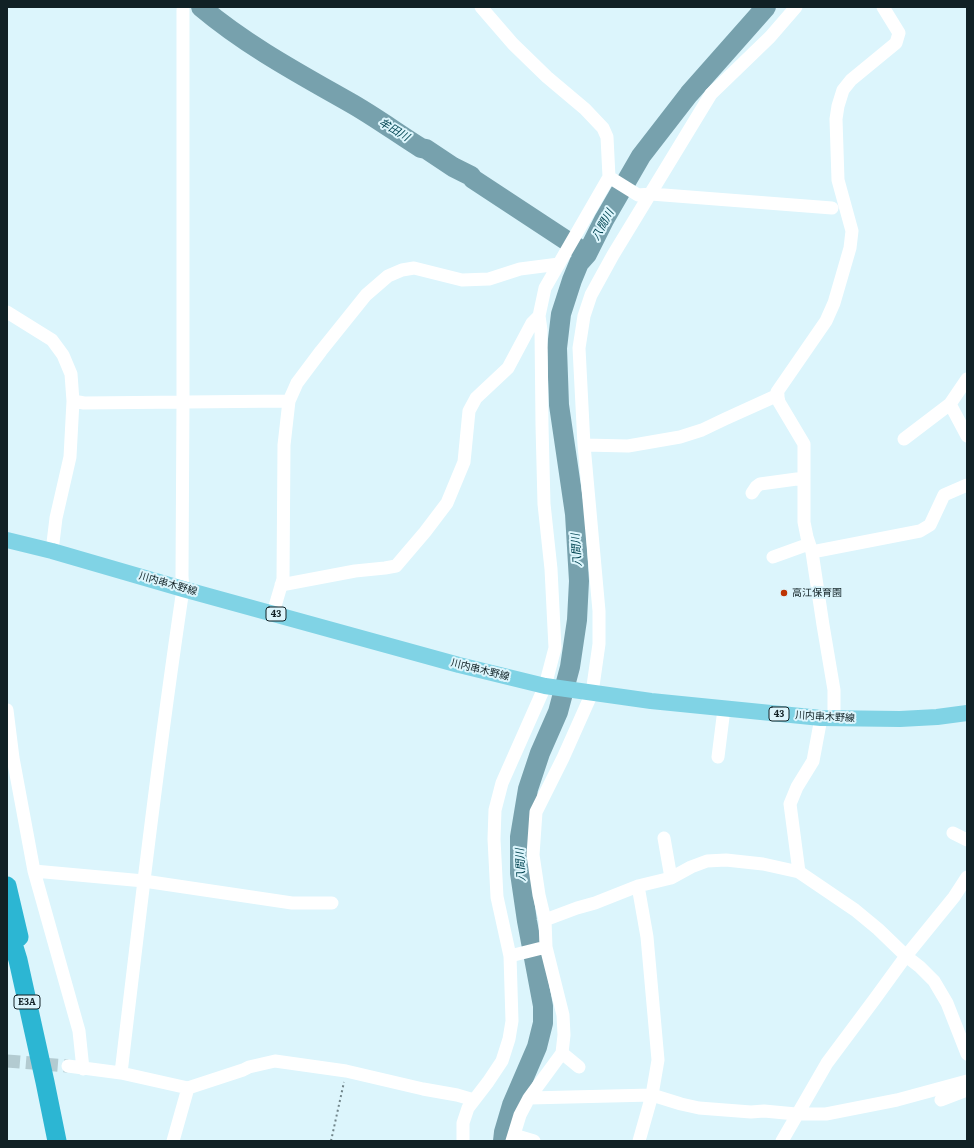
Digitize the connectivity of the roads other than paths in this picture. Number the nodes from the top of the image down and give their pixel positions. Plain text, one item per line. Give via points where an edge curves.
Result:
1 (481, 7) edge
2 (796, 7) edge
3 (883, 7) edge
4 (183, 10) dead end
5 (612, 179) junction
6 (644, 195) junction
7 (832, 208) dead end
8 (559, 264) junction
9 (7, 312) edge
10 (539, 316) junction
11 (967, 379) edge
12 (778, 395) junction
13 (73, 401) junction
14 (183, 401) junction
15 (289, 401) junction
16 (950, 404) junction
17 (967, 436) edge
18 (904, 439) dead end
19 (584, 445) junction
20 (804, 478) junction
21 (967, 485) edge
22 (752, 493) dead end
23 (7, 540) edge
24 (811, 548) junction
25 (52, 551) junction
26 (773, 557) dead end
27 (281, 585) junction
28 (183, 589) junction
29 (273, 613) junction
30 (545, 686) junction
31 (592, 693) junction
32 (724, 708) junction
33 (7, 710) edge
34 (967, 713) edge
35 (828, 718) junction
36 (718, 757) dead end
37 (953, 833) dead end
38 (664, 838) dead end
39 (967, 840) edge
40 (34, 871) junction
41 (799, 872) junction
42 (967, 877) edge
43 (671, 878) junction
44 (144, 882) junction
45 (7, 886) edge
46 (638, 886) junction
47 (332, 903) dead end
48 (545, 920) junction
49 (7, 924) edge
50 (546, 947) junction
51 (510, 956) junction
52 (906, 956) junction
53 (7, 961) edge
54 (562, 1053) junction
55 (967, 1054) edge
56 (68, 1066) tunnel mouth
57 (579, 1067) dead end
58 (83, 1069) junction
59 (121, 1073) junction
60 (967, 1081) edge
61 (46, 1082) junction
62 (188, 1088) junction
63 (967, 1090) edge
64 (652, 1095) junction
65 (529, 1098) junction
66 (474, 1100) junction
67 (941, 1100) dead end
68 (796, 1114) junction
69 (513, 1138) edge
70 (57, 1141) edge
71 (173, 1141) edge
72 (463, 1141) edge
73 (534, 1141) edge
74 (640, 1141) edge
75 (782, 1141) edge

1 - 5 street via 518,50 603,128 607,137
2 - 6 street via 711,94
3 - 12 street via 899,33 896,43 851,80 843,90 836,119 838,180 852,231 850,248 826,321 777,392
4 - 14 street
5 - 6 street
5 - 8 street
6 - 7 street
6 - 19 street via 591,294 584,316 579,348
8 - 10 street via 545,288
8 - 15 street via 520,269 489,279 462,280 414,268 388,276 366,295 321,351 297,383
9 - 13 street via 52,340 63,354 71,374
10 - 27 street via 532,323 508,368 476,398 469,411 464,462 447,503 396,566
10 - 30 street via 542,330 544,504 551,569 555,648
11 - 16 street
12 - 19 street via 702,430 680,437 628,446
12 - 20 street via 779,402 804,444
13 - 14 street
13 - 25 street via 70,457 56,518
14 - 15 street
14 - 28 street
15 - 27 street via 284,445
16 - 17 street
16 - 18 street
19 - 31 street via 599,611 599,644
20 - 22 street via 760,484
20 - 24 street via 804,522
21 - 24 street via 944,496 930,525 920,531
23 - 25 main road, 川内串木野線 / 43
24 - 26 street
24 - 35 street via 834,690
25 - 28 main road, 川内串木野線 / 43
27 - 29 street
28 - 29 main road, 川内串木野線 / 43
28 - 44 street
29 - 30 main road, 川内串木野線 / 43 via 459,665
30 - 31 main road, 川内串木野線 / 43
30 - 51 street via 502,783 495,810 497,897
31 - 32 main road, 川内串木野線 / 43
31 - 48 street via 536,812 533,855
32 - 35 main road, 川内串木野線 / 43
32 - 36 street
33 - 40 street via 13,758
34 - 35 main road, 川内串木野線 / 43 via 900,719
35 - 41 street via 813,761 796,787 790,804
37 - 39 street
38 - 43 street
40 - 44 street
40 - 58 street via 79,1031
41 - 43 street via 763,864 726,860 707,861
41 - 52 street via 855,910
42 - 52 street
43 - 46 street
44 - 47 street via 292,903
44 - 59 street
45 - 61 highway via 38,1014
46 - 48 street
46 - 64 street via 647,937 658,1060
48 - 50 street
49 - 61 highway, E3A via 18,960
50 - 51 street
50 - 54 street via 563,1015
51 - 66 street via 512,1021 509,1038 502,1061
52 - 55 street via 934,982 947,1003
52 - 68 street via 827,1063
53 - 61 highway
54 - 57 street
54 - 65 street
56 - 58 street
58 - 59 street
59 - 62 street
60 - 68 street via 897,1100 826,1114
61 - 70 highway, E3A
62 - 66 street via 249,1066 275,1061 346,1071
62 - 71 street
63 - 67 street
64 - 65 street
64 - 68 street via 699,1108
64 - 74 street
65 - 69 street via 520,1115
66 - 72 street via 463,1123
68 - 75 street
69 - 73 street

